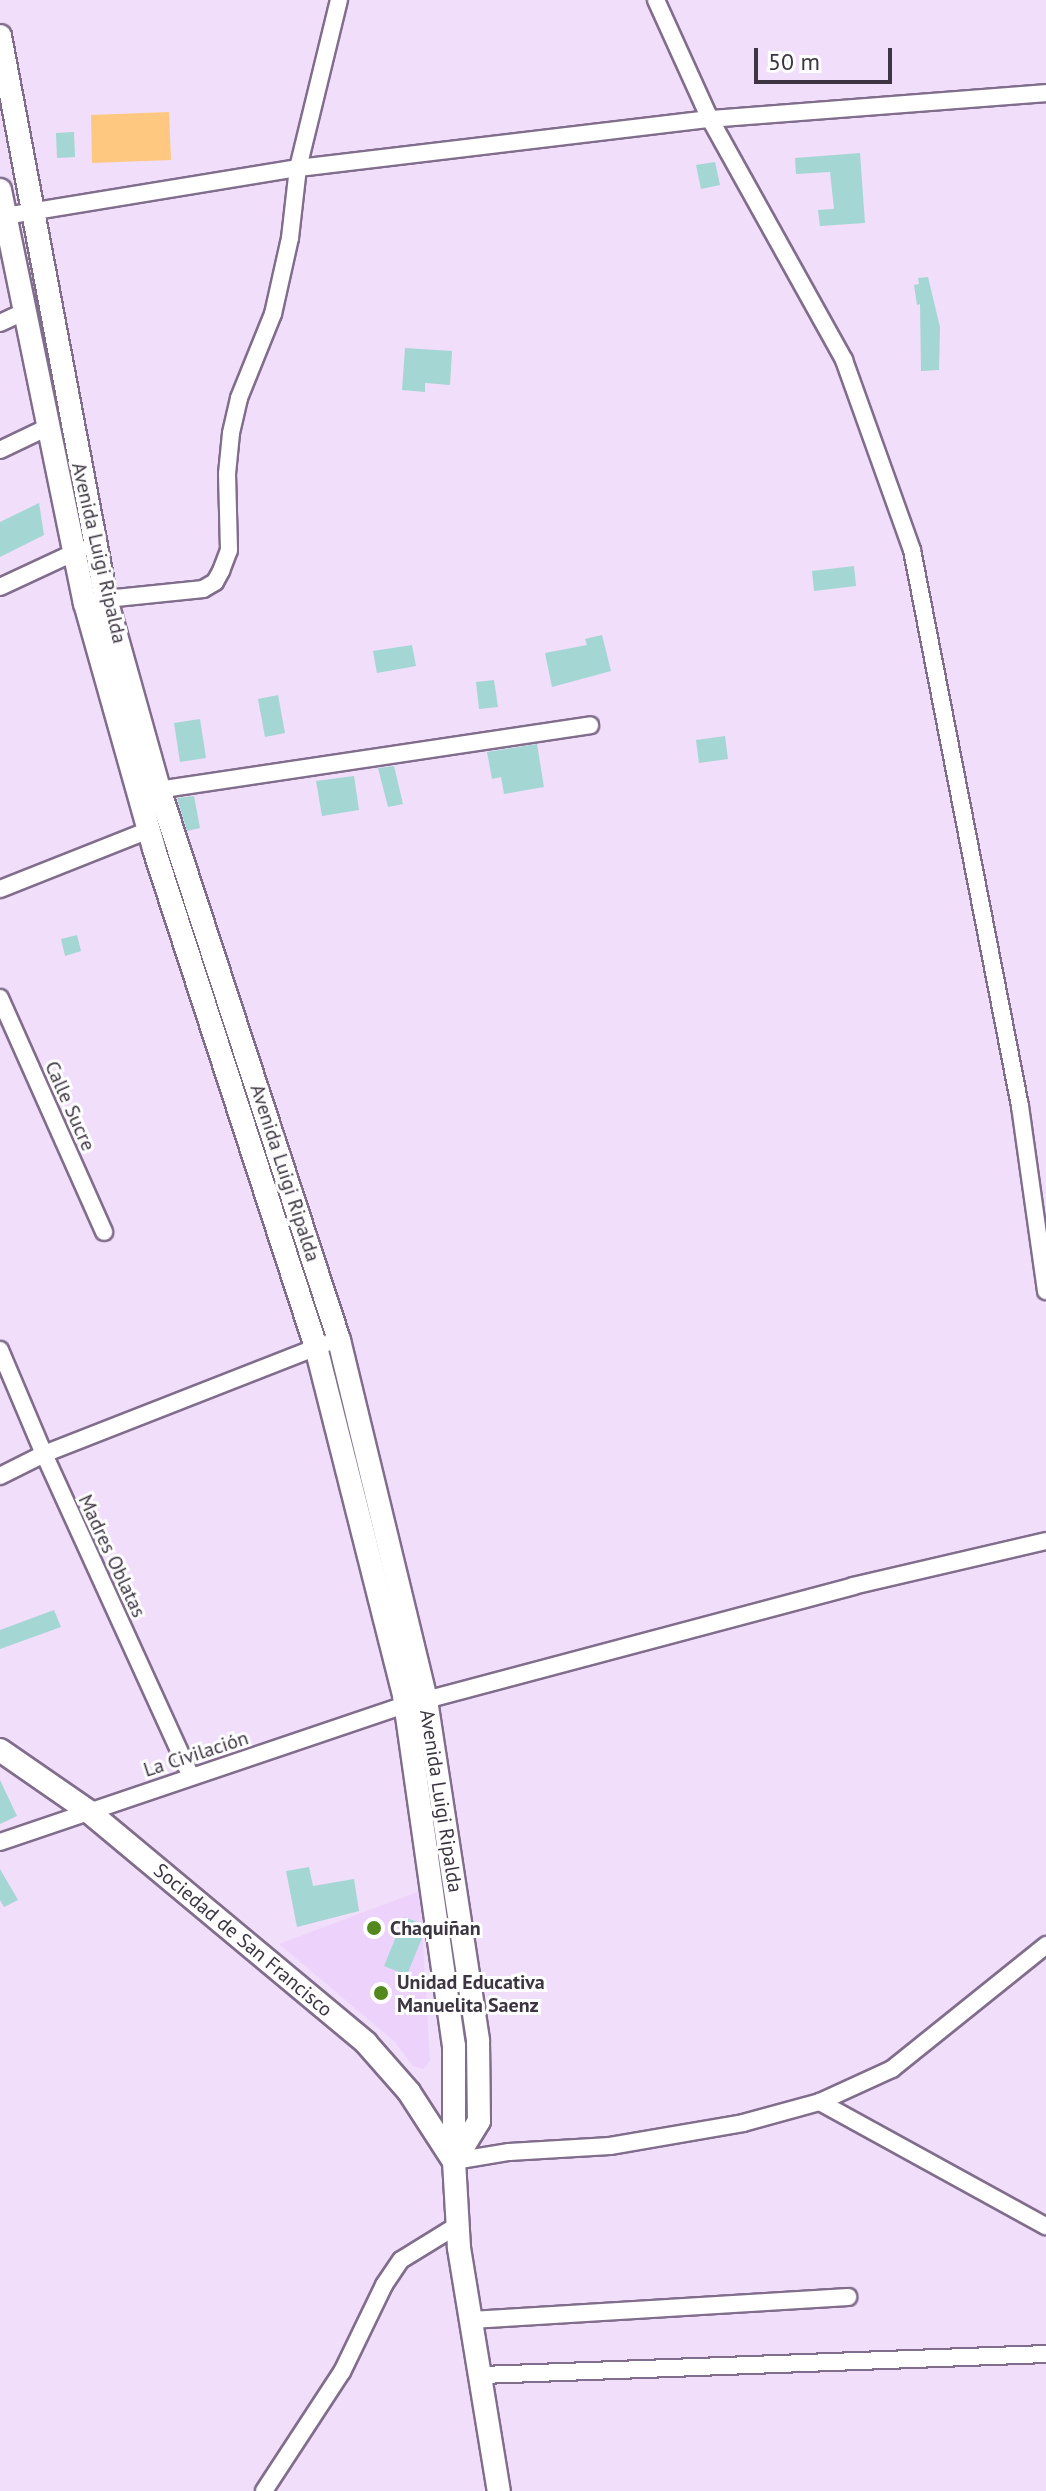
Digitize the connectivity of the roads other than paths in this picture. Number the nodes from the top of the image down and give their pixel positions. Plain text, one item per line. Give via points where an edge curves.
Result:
1 (339, 0) edge
2 (656, 0) edge
3 (0, 36) edge
4 (1046, 93) edge
5 (710, 119) junction
6 (298, 168) junction
7 (27, 182) junction
8 (0, 188) edge
9 (32, 210) junction
10 (5, 216) junction
11 (26, 311) junction
12 (0, 323) edge
13 (50, 426) junction
14 (0, 450) edge
15 (85, 548) junction
16 (0, 587) edge
17 (106, 599) junction
18 (590, 725) dead end
19 (148, 791) junction
20 (149, 830) junction
21 (0, 889) edge
22 (0, 998) edge
23 (1041, 1212) edge
24 (104, 1232) dead end
25 (1046, 1291) edge
26 (339, 1340) junction
27 (316, 1347) junction
28 (0, 1350) edge
29 (44, 1454) junction
30 (0, 1476) edge
31 (1046, 1541) edge
32 (415, 1703) junction
33 (0, 1750) edge
34 (191, 1776) junction
35 (88, 1811) junction
36 (0, 1842) edge
37 (1046, 1945) edge
38 (820, 2102) junction
39 (454, 2161) junction
40 (458, 2225) junction
41 (1046, 2226) edge
42 (848, 2297) dead end
43 (471, 2320) junction
44 (1046, 2354) edge
45 (482, 2375) junction
46 (264, 2491) edge
47 (499, 2491) edge

1 - 6 street
2 - 5 street
3 - 7 street, Avenida Luigi Ripalda
4 - 5 street
5 - 6 street
5 - 23 street via 844,360 912,550
6 - 9 street
6 - 17 street via 273,314 239,398 231,433 229,550 221,571 203,589
7 - 8 street
7 - 9 street, Avenida Luigi Ripalda
8 - 10 street, Avenida Luigi Ripalda
9 - 10 street
9 - 15 street, Avenida Luigi Ripalda
10 - 11 street, Avenida Luigi Ripalda
11 - 12 street
11 - 13 street, Avenida Luigi Ripalda
13 - 14 street
13 - 15 street, Avenida Luigi Ripalda
15 - 16 street
15 - 17 street, Avenida Luigi Ripalda
15 - 19 street, Avenida Luigi Ripalda via 85,603
17 - 19 street, Avenida Luigi Ripalda
18 - 19 street
19 - 20 street, Avenida Luigi Ripalda
19 - 26 street, Avenida Luigi Ripalda
20 - 21 street
20 - 27 street, Avenida Luigi Ripalda
22 - 24 street, Calle Sucre
23 - 25 street
26 - 27 street
26 - 32 street, Avenida Luigi Ripalda
27 - 29 street
27 - 32 street, Avenida Luigi Ripalda
28 - 29 street, Madres Oblatas
29 - 30 street
29 - 34 street, Madres Oblatas
31 - 32 street, La Civilación via 853,1586
32 - 34 street, La Civilación
32 - 39 street, Avenida Luigi Ripalda via 454,2046
33 - 35 street, Sociedad de San Francisco
34 - 35 street, La Civilación
35 - 36 street, La Civilación
35 - 39 street, Sociedad de San Francisco via 366,2043 409,2092
37 - 38 street via 892,2069
38 - 39 street via 743,2123 610,2146
38 - 41 street
39 - 40 street, Avenida Luigi Ripalda
40 - 43 street, Avenida Luigi Ripalda
40 - 46 street via 401,2260 342,2372
42 - 43 street
43 - 45 street, Avenida Luigi Ripalda
44 - 45 street
45 - 47 street, Avenida Luigi Ripalda

